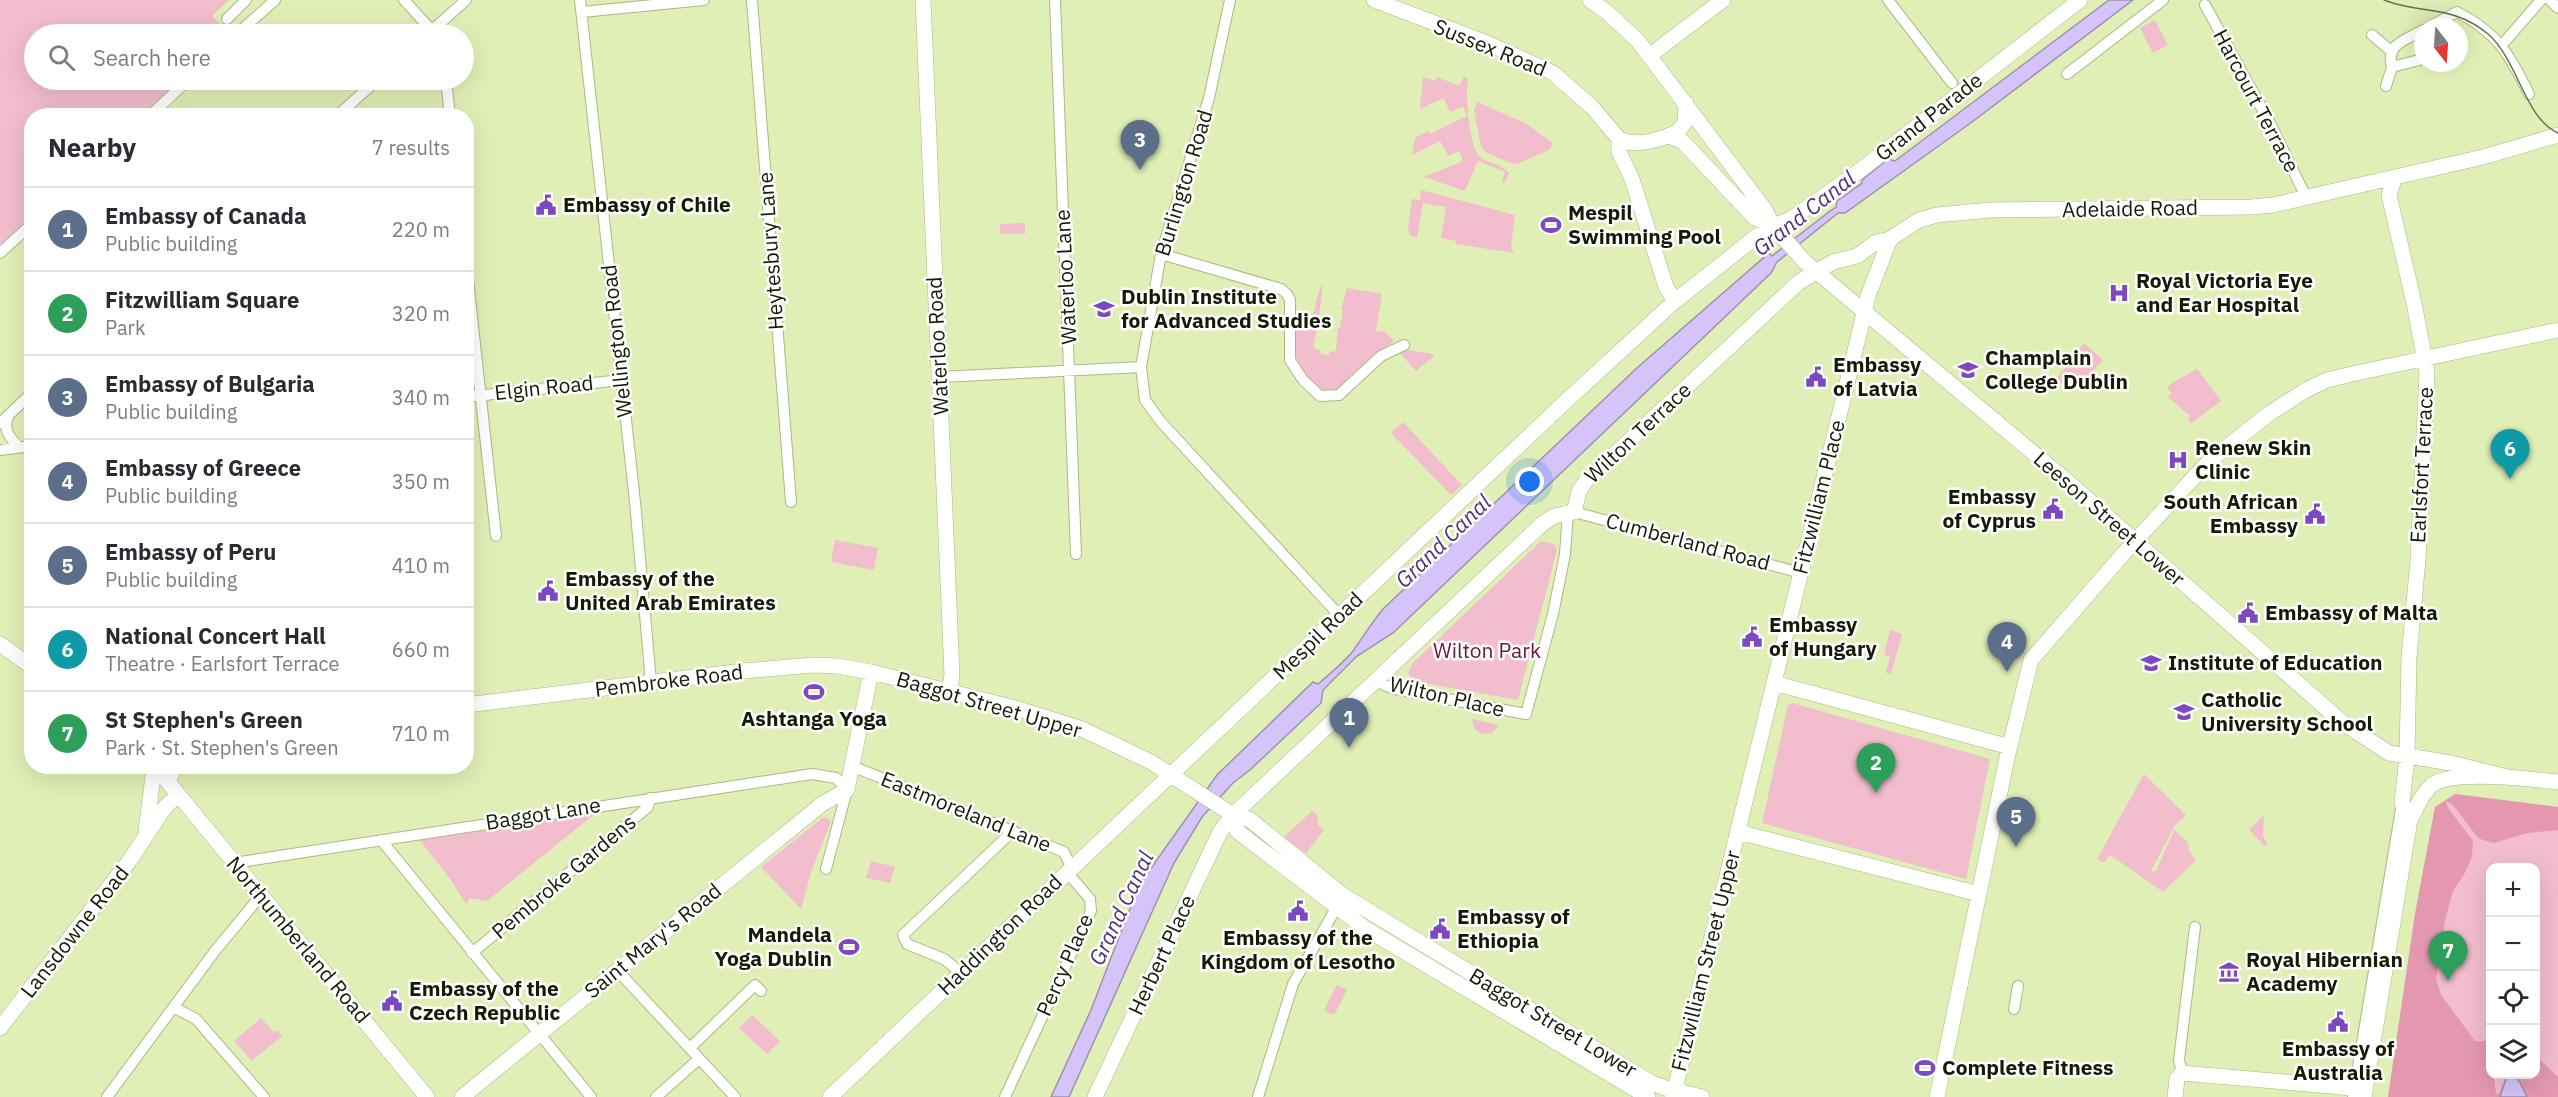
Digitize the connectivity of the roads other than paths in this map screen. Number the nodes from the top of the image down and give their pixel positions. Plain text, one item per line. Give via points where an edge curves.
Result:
1 (246, 0) edge
2 (275, 0) edge
3 (404, 0) edge
4 (466, 0) edge
5 (580, 0) edge
6 (704, 0) edge
7 (752, 0) edge
8 (923, 0) edge
9 (1055, 0) edge
10 (1230, 0) edge
11 (1374, 0) edge
12 (1590, 0) edge
13 (1723, 0) edge
14 (2080, 0) edge
15 (2163, 0) edge
16 (2541, 0) edge
17 (2550, 0) edge
18 (1889, 1) edge
19 (2205, 5) dead end
20 (2558, 8) edge
21 (582, 12) junction
22 (2446, 18) edge
23 (2468, 18) edge
24 (2468, 18) edge
25 (226, 19) dead end
26 (248, 24) edge
27 (424, 24) edge
28 (441, 24) edge
29 (2372, 35) dead end
30 (2414, 36) edge
31 (2502, 45) junction
32 (2391, 51) junction
33 (1649, 56) junction
34 (2414, 62) edge
35 (2392, 67) junction
36 (2067, 74) dead end
37 (1952, 83) dead end
38 (2386, 86) dead end
39 (177, 90) edge
40 (366, 90) edge
41 (447, 90) edge
42 (2529, 94) dead end
43 (1686, 103) junction
44 (158, 108) edge
45 (346, 108) edge
46 (449, 108) edge
47 (2558, 135) edge
48 (1668, 136) junction
49 (1618, 139) junction
50 (1640, 143) junction
51 (2396, 177) junction
52 (1632, 179) junction
53 (2374, 182) junction
54 (2389, 195) junction
55 (2306, 197) junction
56 (24, 231) edge
57 (1777, 231) junction
58 (1890, 239) junction
59 (0, 253) edge
60 (1161, 255) junction
61 (1857, 256) junction
62 (1881, 261) junction
63 (1808, 265) junction
64 (1675, 301) junction
65 (1865, 312) junction
66 (2558, 330) edge
67 (474, 333) edge
68 (1404, 345) dead end
69 (2425, 360) junction
70 (1141, 367) junction
71 (1070, 370) junction
72 (940, 377) junction
73 (621, 380) junction
74 (481, 395) junction
75 (474, 396) edge
76 (24, 401) edge
77 (9, 415) junction
78 (0, 423) edge
79 (19, 447) junction
80 (24, 447) edge
81 (0, 450) edge
82 (791, 502) dead end
83 (1571, 513) junction
84 (496, 536) dead end
85 (2135, 541) junction
86 (1076, 554) dead end
87 (1801, 573) junction
88 (1339, 615) junction
89 (0, 644) edge
90 (24, 661) edge
91 (871, 672) junction
92 (1378, 680) junction
93 (651, 682) junction
94 (1774, 683) junction
95 (949, 692) junction
96 (474, 704) edge
97 (2010, 747) junction
98 (2407, 757) junction
99 (858, 768) junction
100 (153, 774) edge
101 (160, 774) edge
102 (172, 774) edge
103 (1170, 774) junction
104 (2507, 777) junction
105 (2558, 782) edge
106 (168, 783) junction
107 (847, 790) junction
108 (178, 795) junction
109 (650, 798) junction
110 (2402, 803) junction
111 (1227, 811) junction
112 (2410, 820) junction
113 (1013, 831) junction
114 (1738, 832) junction
115 (146, 834) junction
116 (381, 840) junction
117 (234, 863) junction
118 (826, 869) dead end
119 (1069, 869) junction
120 (261, 894) junction
121 (1979, 894) junction
122 (1339, 902) junction
123 (2195, 927) dead end
124 (472, 953) junction
125 (617, 970) junction
126 (960, 972) junction
127 (1471, 973) junction
128 (2018, 986) dead end
129 (1464, 989) junction
130 (760, 991) dead end
131 (175, 1008) junction
132 (2014, 1009) dead end
133 (0, 1028) edge
134 (539, 1035) junction
135 (1572, 1035) junction
136 (690, 1048) junction
137 (1568, 1051) junction
138 (699, 1059) junction
139 (2182, 1073) junction
140 (1674, 1094) edge
141 (2361, 1094) edge
142 (107, 1097) edge
143 (264, 1097) edge
144 (428, 1097) edge
145 (462, 1097) edge
146 (591, 1097) edge
147 (656, 1097) edge
148 (735, 1097) edge
149 (830, 1097) edge
150 (1005, 1097) edge
151 (1095, 1097) edge
152 (1258, 1097) edge
153 (1648, 1097) edge
154 (1702, 1097) edge
155 (1937, 1097) edge
156 (2175, 1097) edge

1 - 25 street
2 - 26 street
3 - 27 street
4 - 28 street
5 - 21 street, Wellington Road
6 - 21 street
7 - 82 street, Heytesbury Lane
8 - 72 main road, Waterloo Road
9 - 71 street, Waterloo Lane
10 - 60 street, Burlington Road via 1209,98
11 - 49 main road, Sussex Road via 1553,73 1592,107
12 - 33 main road via 1638,41
13 - 33 main road
14 - 57 main road, Grand Parade
15 - 36 street
16 - 31 street
17 - 20 street
18 - 37 street
19 - 55 street, Harcourt Terrace
21 - 73 street, Wellington Road
22 - 24 street via 2457,12
23 - 31 street
29 - 32 street
30 - 32 street
31 - 42 street
32 - 35 street
33 - 43 main road
34 - 35 street
35 - 38 street
39 - 44 street
40 - 45 street
41 - 46 street
43 - 48 main road via 1682,128
43 - 57 main road
47 - 51 main road, Adelaide Road
48 - 50 main road
48 - 57 main road via 1682,141 1755,218
49 - 50 main road
49 - 52 main road via 1619,152
50 - 52 main road via 1632,158
51 - 53 main road, Adelaide Road
51 - 54 main road
52 - 64 main road via 1666,287
53 - 54 main road
53 - 55 main road, Adelaide Road
54 - 69 main road, Earlsfort Terrace
55 - 58 main road, Adelaide Road via 2251,207 1968,211 1919,220
56 - 59 street
57 - 63 main road, Leeson Street Lower
57 - 64 main road, Grand Parade
58 - 61 main road, Adelaide Road via 1876,242
58 - 62 main road
60 - 68 street via 1287,294 1290,360 1320,396 1339,395 1391,350
60 - 70 street, Burlington Road
61 - 62 main road, Adelaide Road
61 - 63 main road, Adelaide Road
62 - 65 main road
63 - 65 main road, Leeson Street Lower
63 - 83 main road, Wilton Terrace via 1771,308 1586,482
64 - 88 main road, Mespil Road
65 - 85 main road, Leeson Street Lower
65 - 87 main road, Fitzwilliam Place
66 - 69 main road
67 - 74 street
69 - 85 main road via 2336,378 2306,390 2209,461
69 - 98 main road, Earlsfort Terrace
70 - 71 street
70 - 88 street, Burlington Road via 1149,408
71 - 72 street
71 - 86 street, Waterloo Lane
72 - 95 main road, Waterloo Road via 952,675
73 - 74 street, Elgin Road
73 - 93 street, Wellington Road
74 - 75 street, Elgin Road
74 - 84 street
76 - 77 street
77 - 78 street
77 - 79 street via 5,429
79 - 80 street
79 - 81 street
83 - 87 street, Cumberland Road
83 - 92 main road via 1554,516 1542,524
83 - 92 street, Wilton Place via 1553,614 1526,714 1395,689
85 - 97 main road via 2031,660
85 - 98 main road, Leeson Street Lower via 2343,723 2384,751
87 - 94 main road, Fitzwilliam Place
88 - 103 main road, Mespil Road
89 - 90 main road
91 - 93 main road, Pembroke Road via 813,665
91 - 95 main road, Baggot Street Upper
91 - 99 main road
92 - 111 main road
93 - 96 main road, Pembroke Road
94 - 97 main road
94 - 114 main road, Fitzwilliam Place
95 - 103 main road, Baggot Street Upper via 1082,729
97 - 121 main road
98 - 104 main road, Leeson Street Lower
98 - 110 main road, Earlsfort Terrace
99 - 107 main road
99 - 113 street, Eastmoreland Lane
100 - 115 main road, Lansdowne Road
101 - 106 main road
102 - 106 main road
103 - 111 main road, Baggot Street Lower
103 - 119 main road, Haddington Road
104 - 105 main road
104 - 112 main road via 2442,779 2425,792
106 - 108 main road, Northumberland Road
107 - 109 street, Baggot Lane via 836,778 812,774
107 - 118 street
107 - 125 main road, Saint Mary's Road via 822,804
108 - 115 main road, Lansdowne Road
108 - 117 main road, Northumberland Road
109 - 116 street, Baggot Lane
109 - 124 street, Pembroke Gardens via 648,807
110 - 112 main road
110 - 141 street
111 - 122 main road, Baggot Street Lower via 1249,819
111 - 151 main road, Herbert Place
112 - 141 main road
113 - 119 street, Eastmoreland Lane via 1064,852
113 - 126 street via 903,935 907,944 944,959
114 - 121 main road
114 - 140 main road, Fitzwilliam Street Upper
115 - 133 main road, Lansdowne Road
116 - 117 street, Baggot Lane
116 - 124 street, Pembroke Gardens
117 - 120 main road, Northumberland Road
119 - 126 main road, Haddington Road
119 - 150 street, Percy Place via 1090,899 1091,911
120 - 131 street
120 - 144 main road, Northumberland Road
121 - 155 main road
122 - 127 main road, Baggot Street Lower
122 - 129 main road, Baggot Street Lower
122 - 152 street via 1293,984
123 - 139 street via 2180,1060
124 - 134 street, Pembroke Gardens
125 - 134 main road, Saint Mary's Road
125 - 136 street
126 - 149 main road, Haddington Road
127 - 129 main road
127 - 135 main road, Baggot Street Lower
128 - 132 street
129 - 137 main road, Baggot Street Lower
130 - 136 street via 755,985
131 - 142 street
131 - 143 street via 196,1019
134 - 145 main road, Saint Mary's Road
134 - 146 street, Pembroke Gardens
135 - 137 street
135 - 140 main road, Baggot Street Lower
136 - 138 street
137 - 153 main road, Baggot Street Lower
138 - 147 street
138 - 148 street
139 - 141 main road
139 - 156 main road via 2177,1079
140 - 154 main road, Baggot Street Lower

